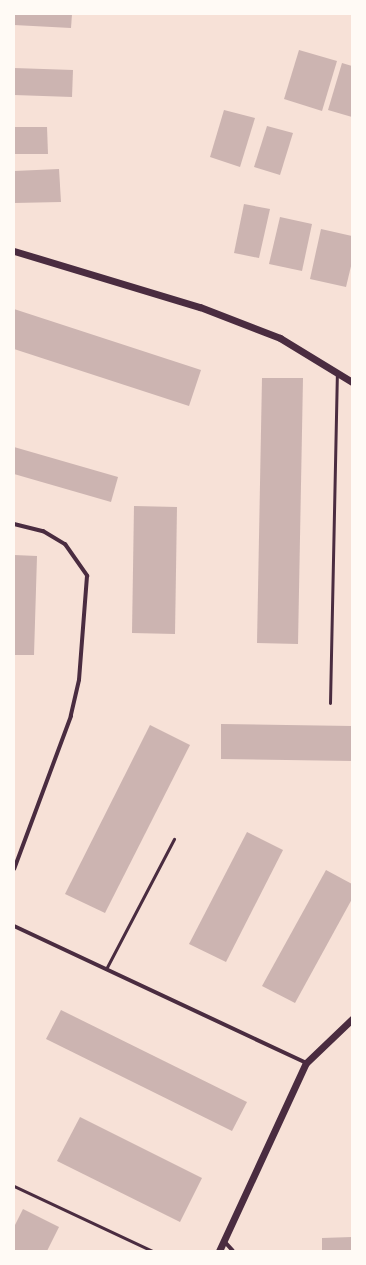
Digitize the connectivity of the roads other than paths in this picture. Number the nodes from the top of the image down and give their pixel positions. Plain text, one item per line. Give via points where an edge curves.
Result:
1 (14, 251) edge
2 (337, 373) junction
3 (352, 382) edge
4 (14, 524) edge
5 (330, 704) dead end
6 (174, 839) dead end
7 (14, 869) edge
8 (14, 926) edge
9 (106, 969) junction
10 (352, 1019) edge
11 (306, 1063) junction
12 (224, 1241) junction
13 (219, 1251) edge
14 (233, 1251) edge

1 - 2 street via 200,307 280,338
2 - 3 street
2 - 5 lane
4 - 7 street via 43,531 65,544 87,576 79,680 71,716
6 - 9 lane
8 - 9 street
9 - 11 street
10 - 11 street
11 - 12 street
12 - 13 street
12 - 14 street

